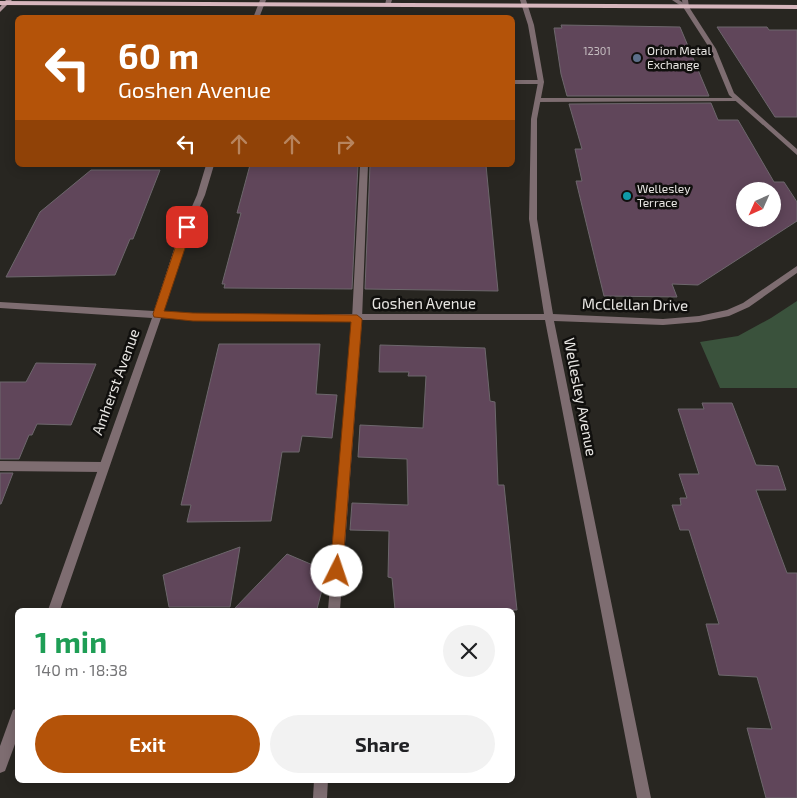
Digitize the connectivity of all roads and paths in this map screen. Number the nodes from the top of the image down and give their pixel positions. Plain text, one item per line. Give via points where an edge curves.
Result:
1 (675, 0) edge
2 (5, 2) edge
3 (262, 2) edge
4 (388, 3) edge
5 (524, 3) edge
6 (686, 3) edge
7 (797, 7) edge
8 (0, 10) edge
9 (257, 15) edge
10 (515, 82) edge
11 (540, 82) junction
12 (538, 100) junction
13 (736, 100) junction
14 (797, 153) edge
15 (209, 167) edge
16 (364, 167) edge
17 (797, 269) edge
18 (0, 305) edge
19 (158, 314) junction
20 (549, 317) junction
21 (357, 319) junction
22 (0, 466) edge
23 (103, 467) junction
24 (55, 608) edge
25 (334, 608) edge
26 (15, 724) edge
27 (0, 766) edge
28 (321, 783) edge
29 (320, 798) edge
30 (644, 798) edge

1 - 6 street
2 - 3 main road
2 - 8 street
3 - 4 main road
3 - 9 street
4 - 5 main road
5 - 6 main road
5 - 11 street, Wellesley Avenue
6 - 7 main road
6 - 13 street via 713,49 726,86
10 - 11 street
11 - 12 street, Wellesley Avenue
12 - 13 street
12 - 20 street, Wellesley Avenue via 534,135 533,219
13 - 14 street
15 - 19 street, Amherst Avenue via 180,243
16 - 21 street
17 - 20 street, McClellan Drive via 746,305 699,320 663,322
18 - 19 street, Goshen Avenue
19 - 21 street, Goshen Avenue
19 - 23 street, Amherst Avenue
20 - 21 street, Goshen Avenue
20 - 30 street, Wellesley Avenue
21 - 25 street
22 - 23 street
23 - 24 street, Amherst Avenue
26 - 27 street
28 - 29 street

